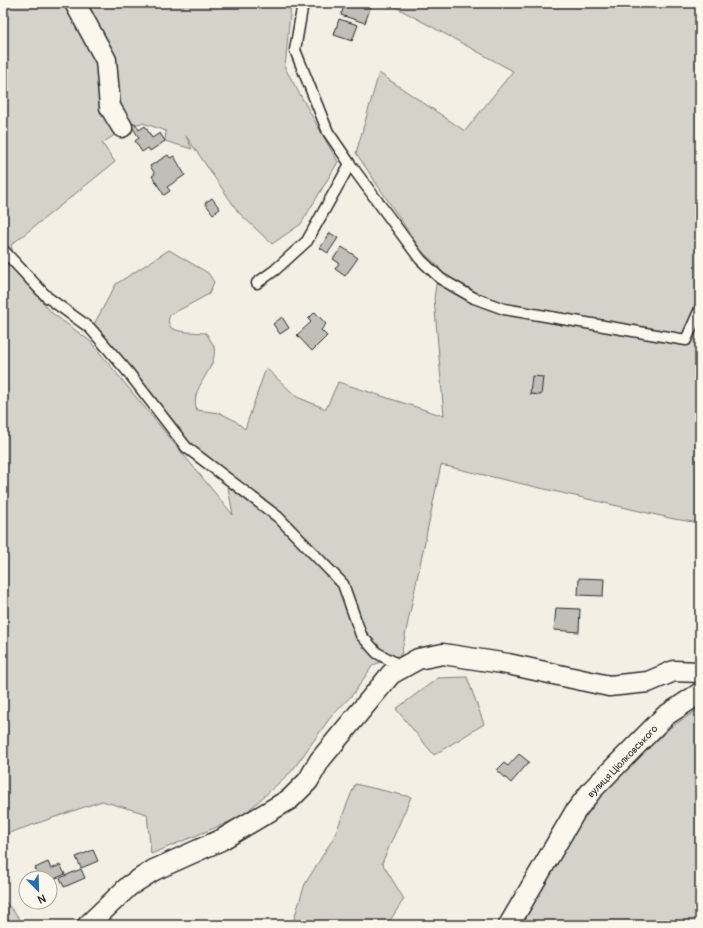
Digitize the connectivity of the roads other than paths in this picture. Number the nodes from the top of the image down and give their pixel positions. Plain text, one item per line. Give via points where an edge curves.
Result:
1 (75, 3) edge
2 (303, 3) edge
3 (122, 127) dead end
4 (350, 164) junction
5 (4, 251) edge
6 (257, 283) dead end
7 (700, 309) edge
8 (403, 667) junction
9 (700, 672) edge
10 (700, 693) edge
11 (88, 925) edge
12 (509, 925) edge

1 - 3 street via 106,60 110,107
2 - 4 lane via 295,50 328,132
4 - 6 lane via 307,241
4 - 7 lane via 420,259 442,279 474,298 504,309 686,340
5 - 8 lane via 47,297 90,328 186,447 278,517 344,584 361,635 377,653
8 - 9 street via 418,659 443,654 508,664 609,686 648,682 674,671
8 - 11 street via 391,674 320,760 308,781 290,799 221,840 154,870 128,886
10 - 12 street, вулиця Ціолковського via 665,716 592,790 575,812

